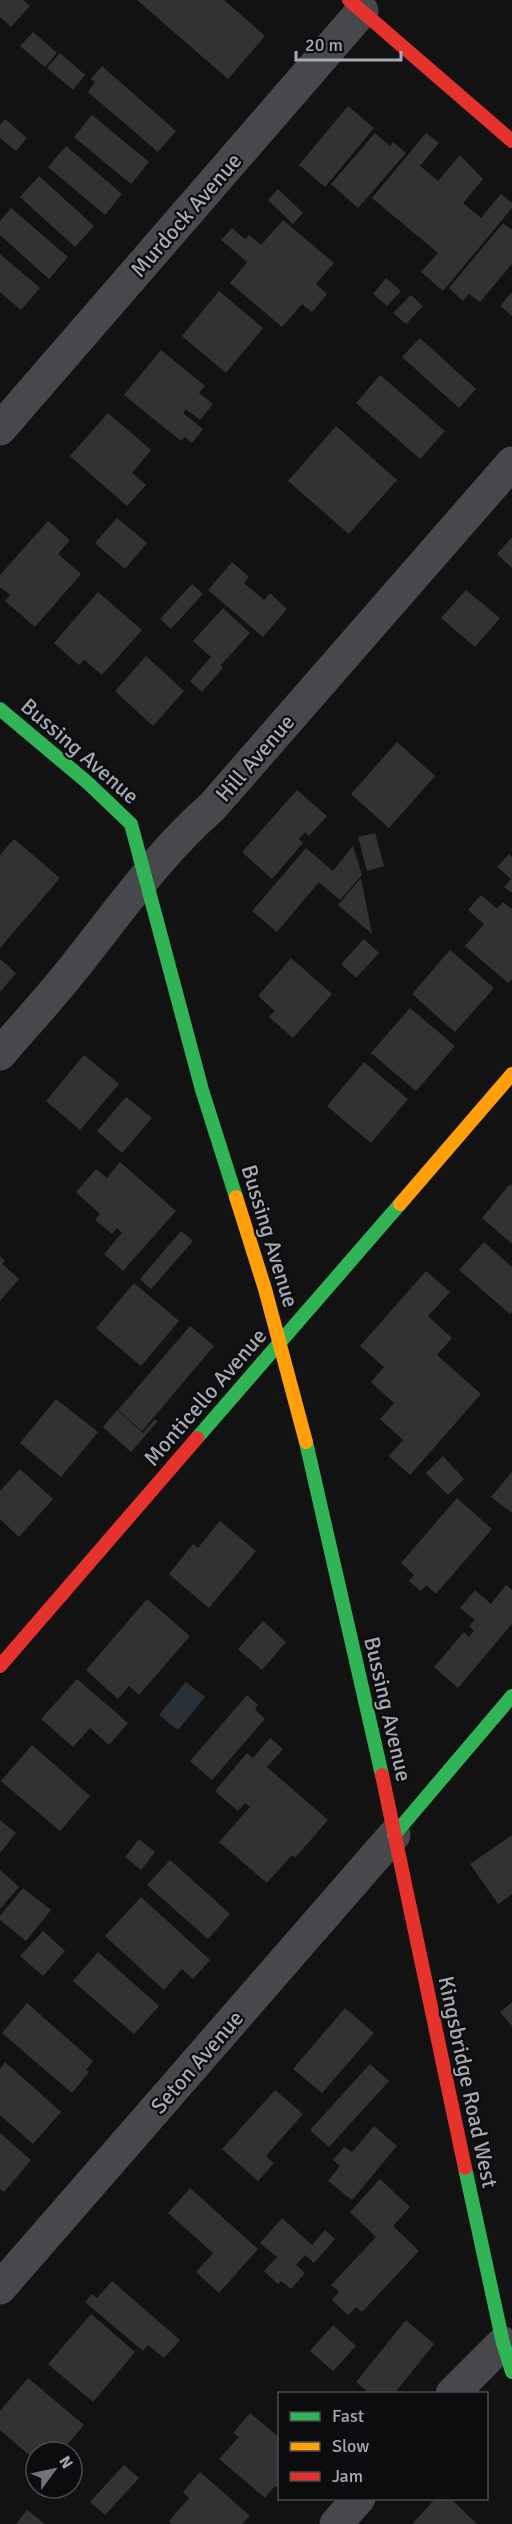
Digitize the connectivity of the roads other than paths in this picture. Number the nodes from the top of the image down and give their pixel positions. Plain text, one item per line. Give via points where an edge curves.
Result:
1 (361, 4) edge
2 (512, 141) edge
3 (0, 429) edge
4 (512, 463) edge
5 (0, 709) edge
6 (146, 876) junction
7 (0, 1054) edge
8 (512, 1074) edge
9 (280, 1342) junction
10 (0, 1665) edge
11 (512, 1696) edge
12 (394, 1835) junction
13 (0, 2288) edge
14 (507, 2358) edge
15 (455, 2392) edge
16 (358, 2500) edge
17 (336, 2524) edge

1 - 2 street
1 - 3 street, Murdock Avenue
4 - 6 street, Hill Avenue via 213,807 184,831
5 - 6 street, Bussing Avenue via 132,824
6 - 7 street, Hill Avenue
6 - 9 street, Bussing Avenue via 202,1090
8 - 9 street, Monticello Avenue
9 - 10 street, Monticello Avenue
9 - 12 street, Bussing Avenue via 297,1398
11 - 12 street
12 - 13 street, Seton Avenue
12 - 14 street, Kingsbridge Road West
14 - 15 street
16 - 17 street

